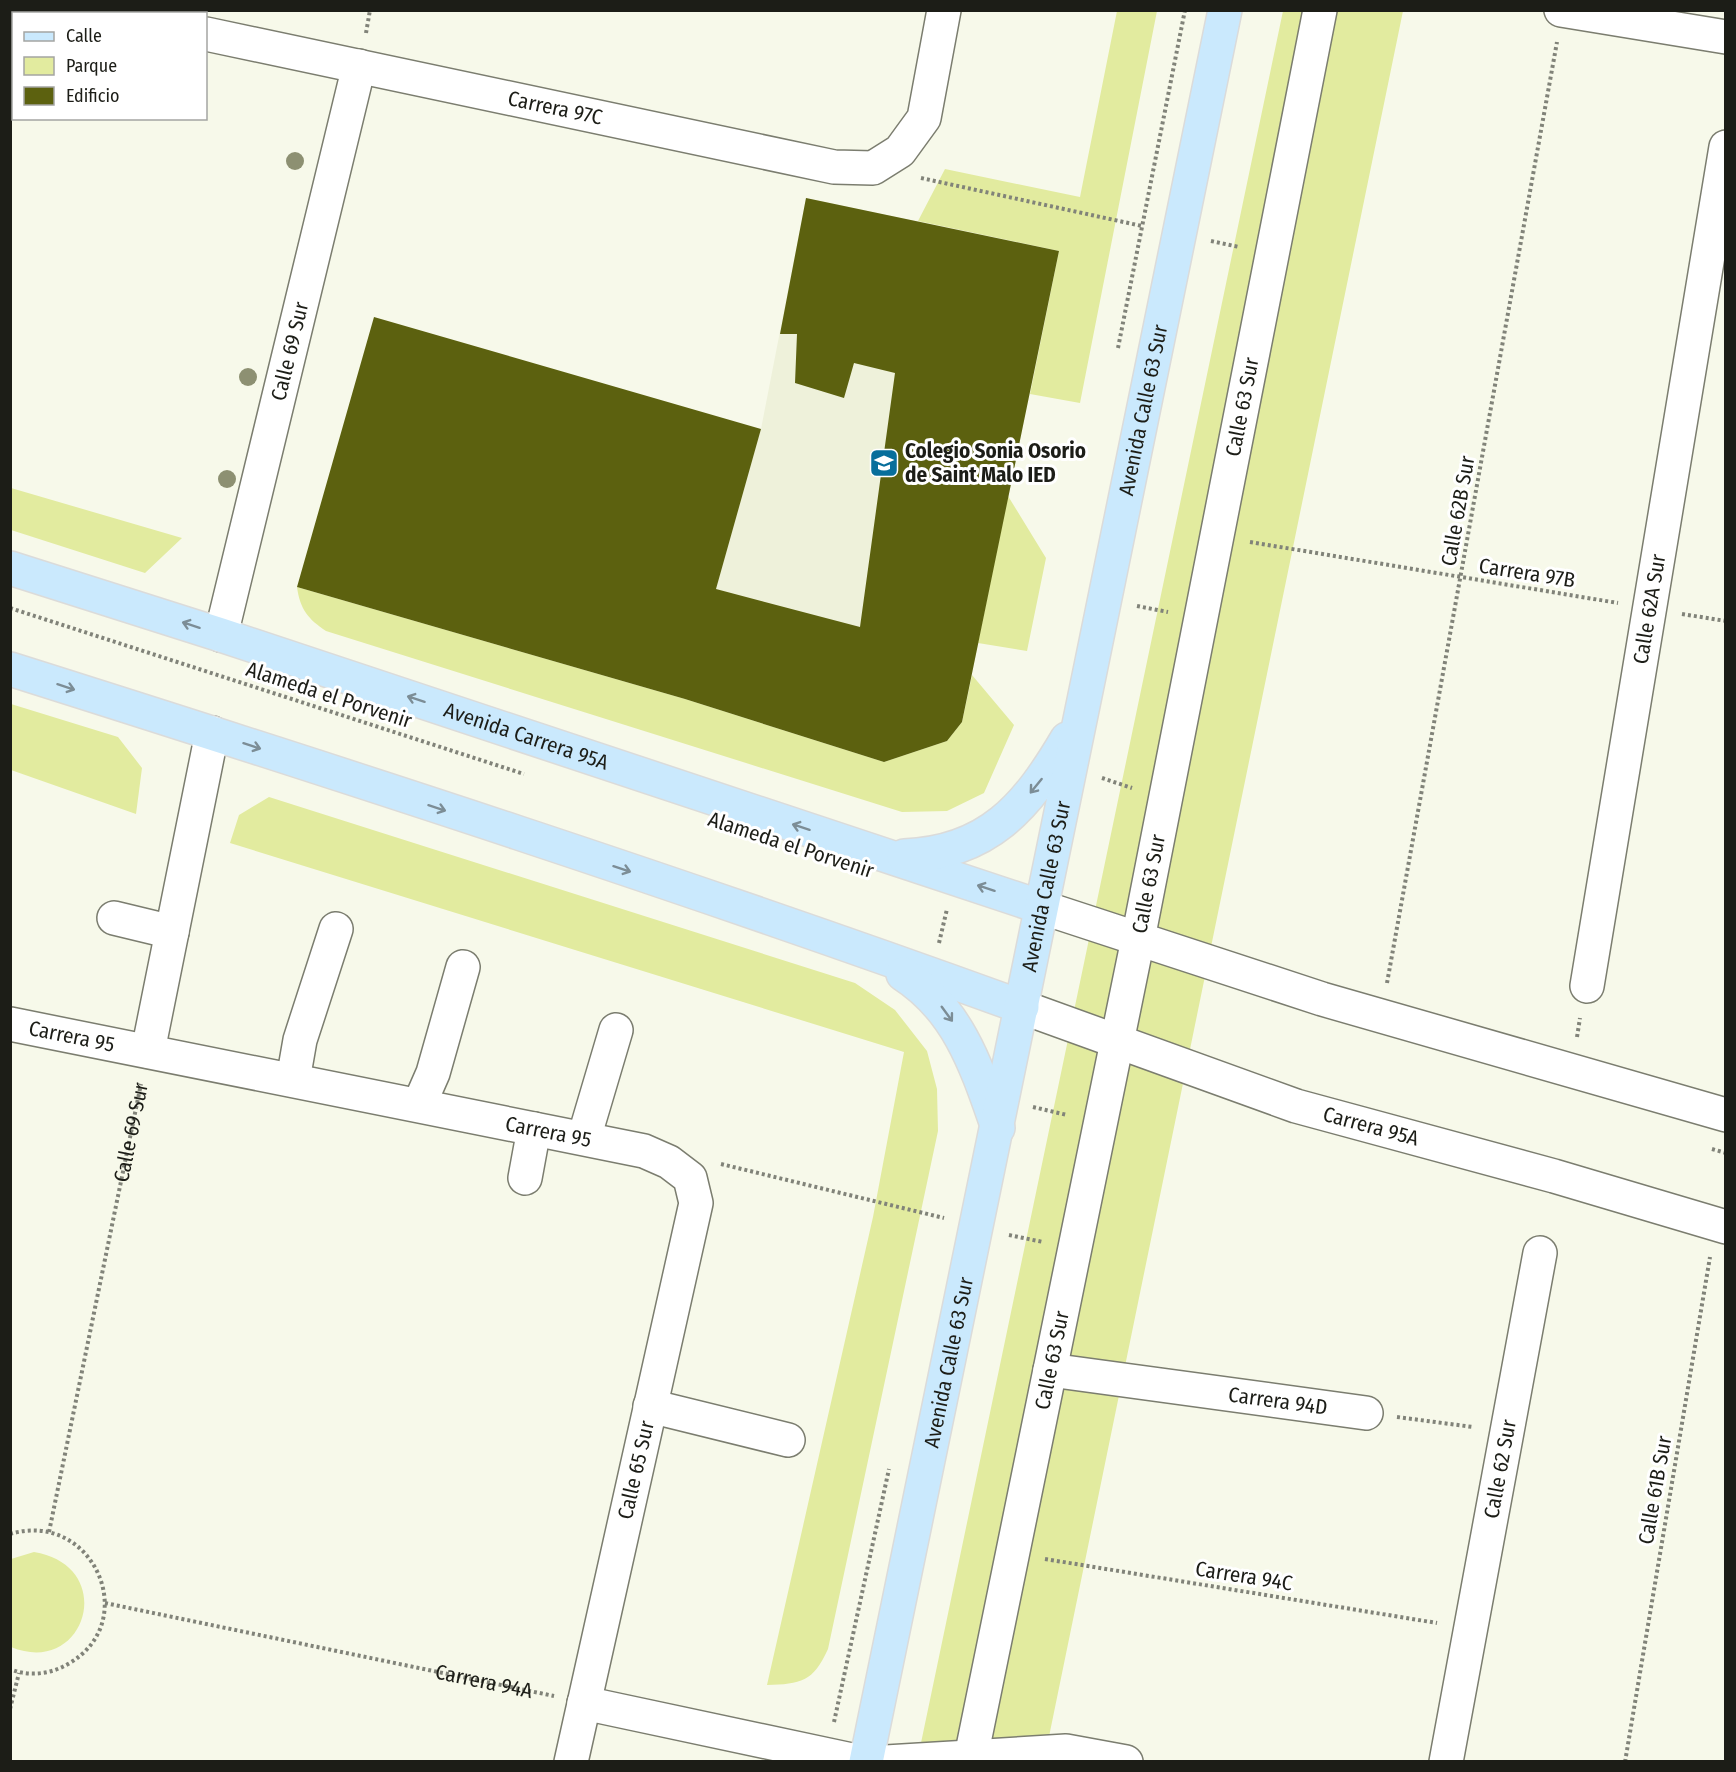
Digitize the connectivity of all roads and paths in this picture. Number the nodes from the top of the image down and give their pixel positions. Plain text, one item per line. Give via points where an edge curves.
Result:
1 (944, 10) edge
2 (1185, 10) edge
3 (1225, 10) edge
4 (1320, 10) edge
5 (1562, 11) edge
6 (1694, 21) edge
7 (207, 34) edge
8 (1725, 37) edge
9 (359, 66) junction
10 (1725, 147) edge
11 (873, 168) junction
12 (1142, 226) junction
13 (1179, 234) junction
14 (1273, 255) junction
15 (1117, 352) dead end
16 (1217, 537) junction
17 (10, 568) edge
18 (1462, 577) junction
19 (10, 608) edge
20 (1650, 608) junction
21 (1725, 621) edge
22 (221, 635) junction
23 (10, 669) edge
24 (1078, 719) junction
25 (212, 733) junction
26 (531, 777) dead end
27 (890, 856) junction
28 (954, 878) junction
29 (938, 907) dead end
30 (1041, 907) junction
31 (947, 909) junction
32 (114, 918) dead end
33 (336, 929) dead end
34 (172, 932) junction
35 (1138, 939) junction
36 (869, 951) junction
37 (463, 967) dead end
38 (931, 974) junction
39 (1587, 986) joint
40 (1022, 1007) junction
41 (1381, 1016) junction
42 (10, 1024) edge
43 (616, 1030) dead end
44 (1118, 1042) junction
45 (148, 1051) junction
46 (1570, 1070) junction
47 (293, 1080) junction
48 (419, 1105) junction
49 (1725, 1115) edge
50 (998, 1128) junction
51 (534, 1129) junction
52 (584, 1138) junction
53 (525, 1178) dead end
54 (690, 1178) junction
55 (1720, 1226) edge
56 (977, 1228) junction
57 (1074, 1249) junction
58 (1540, 1253) dead end
59 (1050, 1370) junction
60 (650, 1406) junction
61 (1366, 1413) joint
62 (1507, 1431) junction
63 (788, 1440) dead end
64 (49, 1532) junction
65 (10, 1534) edge
66 (1012, 1554) junction
67 (105, 1603) junction
68 (1470, 1629) junction
69 (10, 1669) edge
70 (19, 1672) junction
71 (584, 1703) junction
72 (10, 1709) edge
73 (1064, 1756) edge
74 (971, 1757) junction
75 (571, 1761) edge
76 (861, 1761) edge
77 (866, 1761) edge
78 (886, 1761) edge
79 (1126, 1761) edge
80 (1446, 1761) edge
81 (1625, 1761) edge

1 - 11 street via 924,118 900,151
2 - 12 path
3 - 13 main road, Avenida Calle 63 Sur
4 - 14 street, Calle 63 Sur
5 - 6 street
5 - 18 path, Calle 62B Sur
6 - 8 street
7 - 9 street, Carrera 97C
9 - 11 street, Carrera 97C via 834,167
9 - 22 street, Calle 69 Sur
10 - 20 street, Calle 62A Sur
11 - 12 path
12 - 13 path
12 - 15 path
13 - 14 path
13 - 24 main road, Avenida Calle 63 Sur
14 - 16 street, Calle 63 Sur
16 - 18 path, Carrera 97B
16 - 35 street, Calle 63 Sur
22 -> 17 main road, Avenida Carrera 95A
18 - 20 path, Carrera 97B
18 - 41 path, Calle 62B Sur
19 - 26 path, Alameda el Porvenir
20 - 21 path, Carrera 97B
20 - 39 street, Calle 62A Sur
27 -> 22 main road, Avenida Carrera 95A
23 -> 25 main road
24 -> 27 main road via 1039,784 1013,813 984,835 952,850
24 - 30 main road, Avenida Calle 63 Sur
25 - 34 street
25 -> 36 main road
27 - 28 main road, Avenida Carrera 95A
30 -> 28 main road, Avenida Carrera 95A
28 - 31 path
29 - 31 path
30 - 35 street
30 - 40 main road, Avenida Calle 63 Sur
31 - 38 path
32 - 34 street
33 - 47 street via 300,1040
34 - 45 street
35 - 41 street
35 - 44 street, Calle 63 Sur
36 - 38 main road
36 -> 50 main road via 914,981 953,1022 978,1069
37 - 48 street via 433,1072
38 - 40 main road
39 - 46 path
40 - 44 street, Carrera 95A
40 - 50 main road, Avenida Calle 63 Sur
41 - 46 street
42 - 45 street, Carrera 95
43 - 52 street
44 - 55 street, Carrera 95A via 1296,1106
44 - 57 street, Calle 63 Sur
45 - 47 street, Carrera 95
45 - 64 path, Calle 69 Sur
46 - 49 street
47 - 48 street, Carrera 95
48 - 51 street, Carrera 95
50 - 56 main road, Avenida Calle 63 Sur
51 - 52 street, Carrera 95
51 - 53 street
52 - 54 street, Carrera 95 via 644,1151 669,1162
54 - 56 path via 723,1163
54 - 60 street, Calle 65 Sur via 696,1203
55 - 81 path, Calle 61B Sur
56 - 57 path
56 - 77 main road, Avenida Calle 63 Sur
57 - 59 street, Calle 63 Sur
58 - 62 street, Calle 62 Sur
59 - 61 street, Carrera 94D
59 - 66 street, Calle 63 Sur
60 - 63 street
60 - 71 street, Calle 65 Sur
61 - 62 path
62 - 68 street, Calle 62 Sur
64 - 65 path via 24,1530
64 - 67 path via 71,1541 90,1557 101,1578
66 - 68 path, Carrera 94C
66 - 74 street, Calle 63 Sur
67 - 70 path via 102,1623 79,1658 40,1674
67 - 71 path, Carrera 94A
68 - 80 street, Calle 62 Sur
69 - 70 path
70 - 72 path
71 - 75 street, Calle 65 Sur
71 - 76 street
73 - 74 street
73 - 79 street
74 - 78 street

